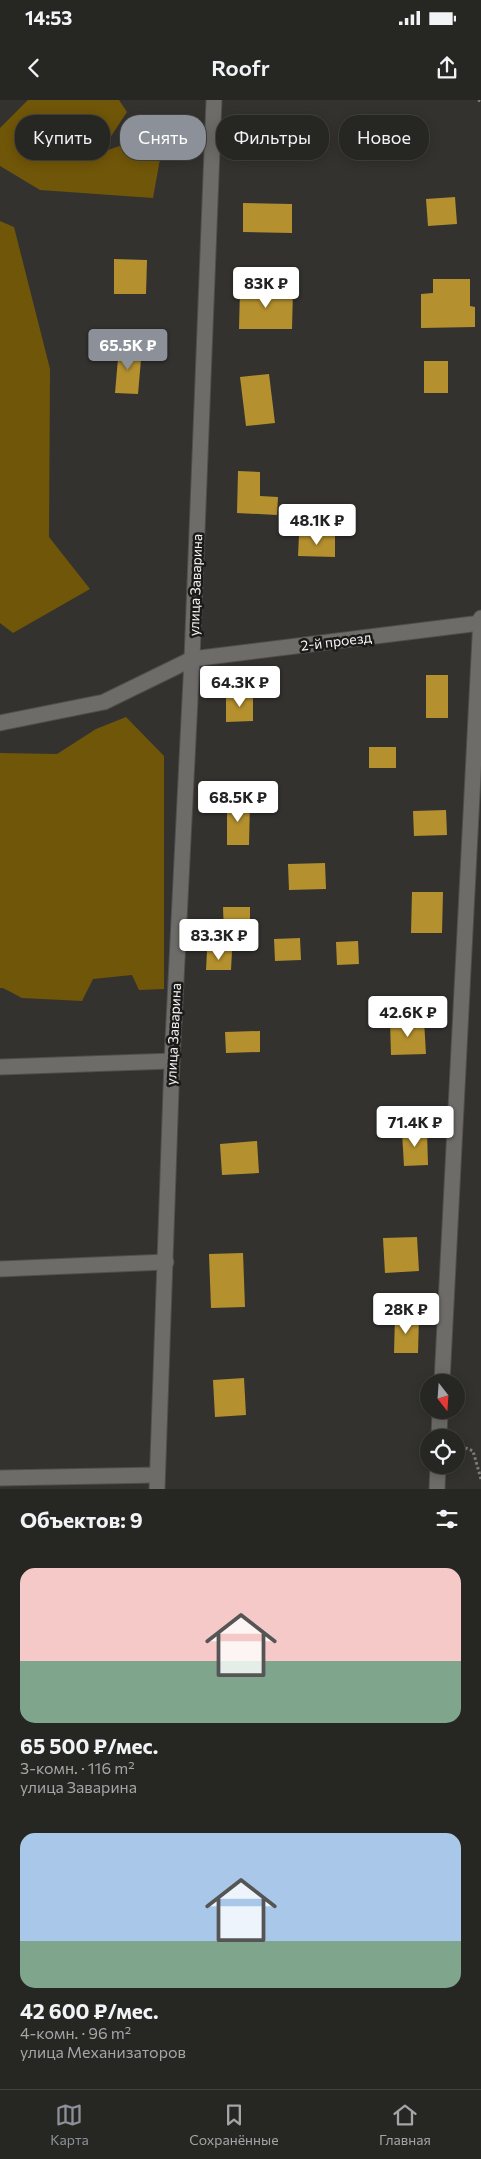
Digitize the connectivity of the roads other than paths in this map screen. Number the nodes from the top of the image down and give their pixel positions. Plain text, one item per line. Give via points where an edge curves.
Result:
1 (214, 100) edge
2 (481, 618) edge
3 (481, 623) edge
4 (192, 659) junction
5 (0, 723) edge
6 (172, 1061) junction
7 (0, 1067) edge
8 (166, 1262) junction
9 (0, 1269) edge
10 (442, 1374) edge
11 (437, 1474) edge
12 (0, 1478) edge
13 (157, 1482) edge
14 (436, 1489) edge

1 - 4 street, улица Заварина
2 - 3 street
3 - 4 street, 2-й проезд
3 - 10 street
4 - 5 street, 2-й проезд via 104,702
4 - 6 street, улица Заварина
6 - 7 street
6 - 8 street, улица Заварина
8 - 9 street
8 - 13 street, улица Заварина
11 - 14 street
12 - 13 street

